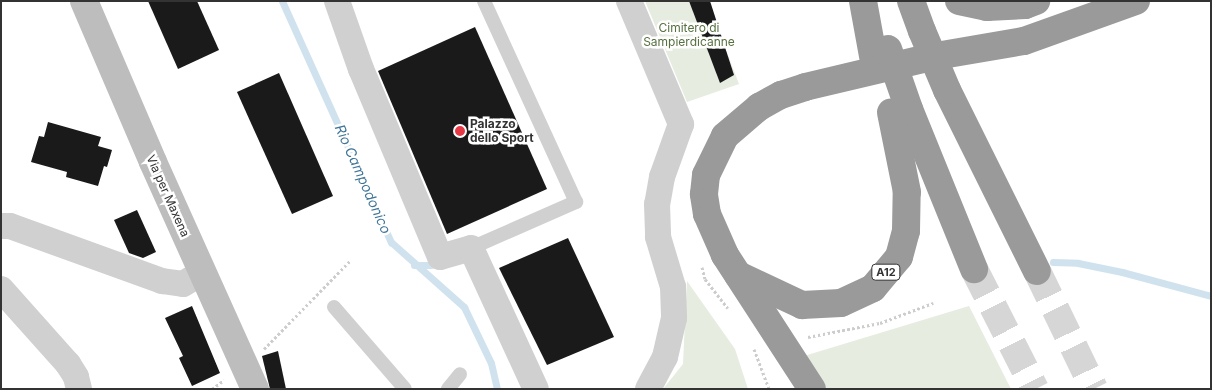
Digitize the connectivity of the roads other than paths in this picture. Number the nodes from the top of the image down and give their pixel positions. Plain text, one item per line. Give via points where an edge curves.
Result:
1 (84, 1) edge
2 (337, 1) edge
3 (484, 1) edge
4 (629, 1) edge
5 (862, 1) edge
6 (868, 1) edge
7 (911, 1) edge
8 (959, 1) edge
9 (1036, 1) edge
10 (1136, 1) edge
11 (880, 52) junction
12 (900, 111) junction
13 (1, 226) edge
14 (472, 248) junction
15 (974, 269) tunnel mouth
16 (1037, 271) tunnel mouth
17 (203, 272) junction
18 (738, 275) junction
19 (1, 289) edge
20 (334, 307) dead end
21 (460, 374) dead end
22 (250, 378) edge
23 (537, 387) edge
24 (79, 389) edge
25 (405, 389) edge
26 (448, 389) edge
27 (648, 389) edge
28 (812, 389) edge

1 - 17 street, Via per Maxena
2 - 14 street via 361,69 440,257
3 - 14 lane via 576,202
4 - 27 street via 681,124 662,178 657,204 658,237 673,287 674,318 665,357
5 - 11 highway, A12
6 - 11 highway, A12
7 - 16 highway, bridge via 947,90
8 - 9 highway via 987,7 1025,5
10 - 18 highway via 1024,41 936,56 845,77 781,95 759,107 725,136 706,175 707,214 714,234
11 - 12 highway, A12
12 - 15 highway, A12
12 - 18 highway, A12 via 907,192 906,231 898,256 873,288 841,303 802,305
13 - 17 street via 10,226 162,281 184,284
14 - 23 street
17 - 22 street, Via per Maxena
18 - 28 highway
19 - 24 street via 68,364
20 - 25 lane
21 - 26 lane

